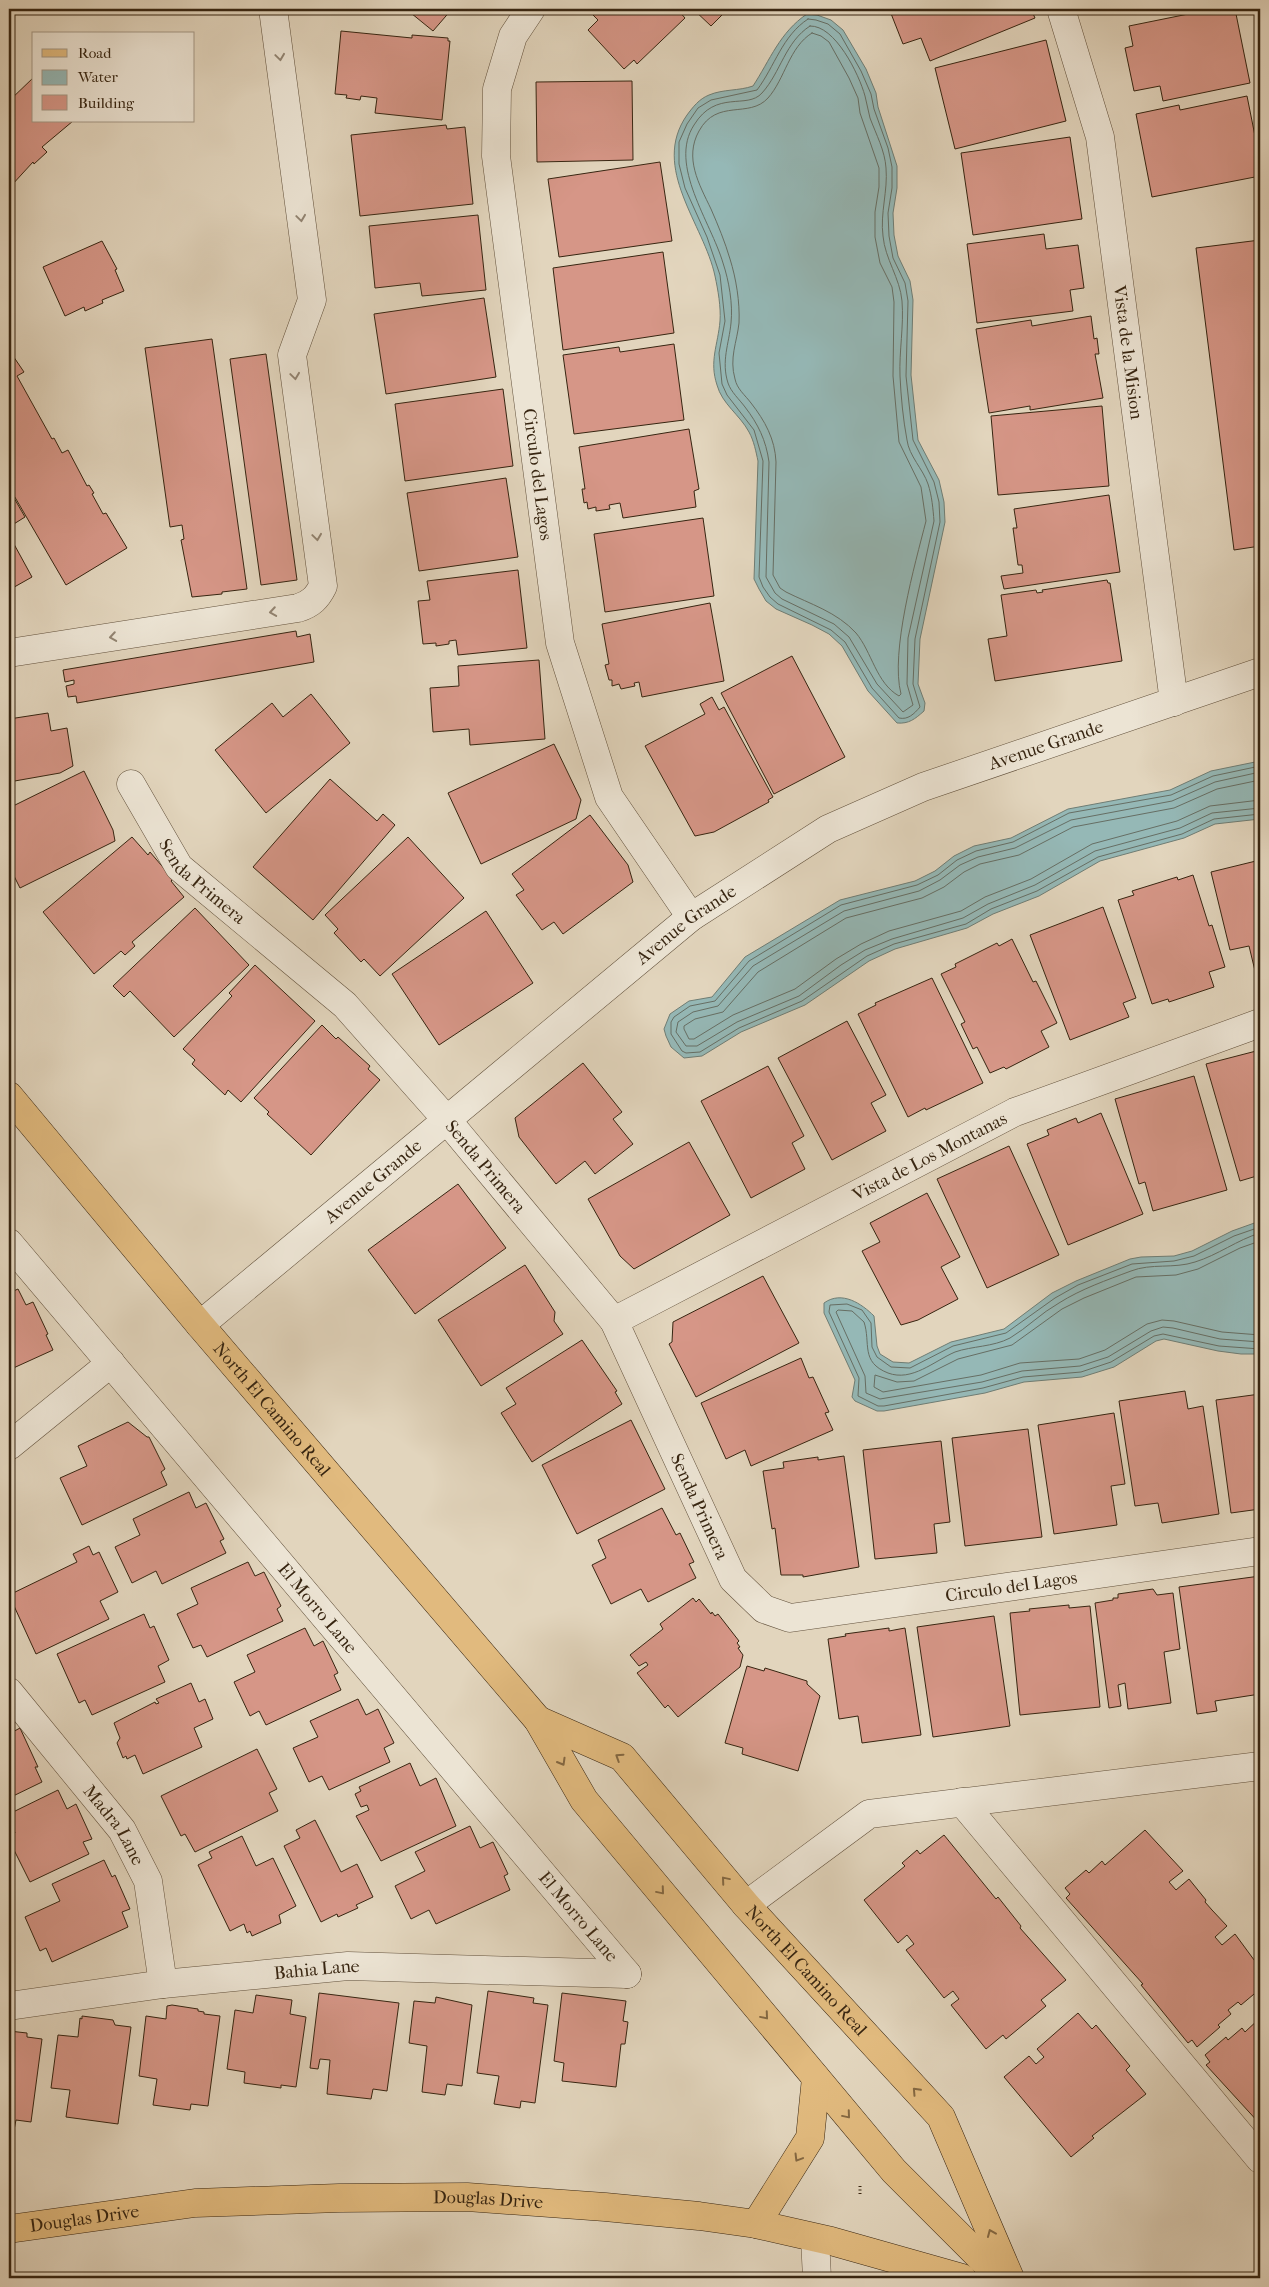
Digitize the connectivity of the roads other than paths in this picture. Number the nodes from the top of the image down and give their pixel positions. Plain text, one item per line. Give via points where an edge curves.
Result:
1 (274, 9) edge
2 (531, 9) edge
3 (1061, 9) edge
4 (9, 653) edge
5 (1260, 672) edge
6 (1174, 702) junction
7 (131, 784) dead end
8 (691, 917) junction
9 (1260, 1023) edge
10 (9, 1096) edge
11 (446, 1119) junction
12 (9, 1242) edge
13 (614, 1321) junction
14 (200, 1326) junction
15 (111, 1363) junction
16 (9, 1446) edge
17 (1260, 1551) edge
18 (764, 1609) joint
19 (9, 1692) edge
20 (538, 1720) junction
21 (1260, 1766) edge
22 (962, 1802) junction
23 (746, 1905) junction
24 (627, 1974) joint
25 (163, 1984) junction
26 (9, 2006) edge
27 (816, 2078) junction
28 (1260, 2159) edge
29 (756, 2224) junction
30 (9, 2229) edge
31 (815, 2238) junction
32 (817, 2278) edge
33 (962, 2278) edge
34 (1001, 2278) edge
35 (1010, 2278) edge

1 -> 4 street via 312,300 292,355 323,586 309,604 298,608
2 - 8 street, Circulo del Lagos via 513,36 497,89 496,156 560,643 609,797
3 - 6 street, Vista de la Mision via 1100,136
5 - 6 street, Avenue Grande
6 - 8 street, Avenue Grande via 923,787 828,829
7 - 11 street, Senda Primera via 179,867 345,1005
8 - 11 street, Avenue Grande
9 - 13 street, Vista de Los Montanas via 1015,1112
10 - 14 main road, North El Camino Real
11 - 13 street, Senda Primera
11 - 14 street, Avenue Grande
12 - 15 street, El Morro Lane
13 - 18 street, Senda Primera via 733,1579
14 - 20 main road, North El Camino Real
15 - 16 street
15 - 24 street, El Morro Lane
17 - 18 street, Circulo del Lagos via 790,1618
19 - 25 street, Madra Lane via 122,1830 148,1881
23 -> 20 main road, North El Camino Real via 622,1757
20 -> 27 main road, North El Camino Real via 584,1800
21 - 22 street
22 - 23 street via 869,1814
22 - 28 street
35 -> 23 main road, North El Camino Real via 941,2117
24 - 25 street, Bahia Lane via 348,1966
25 - 26 street, Bahia Lane
27 -> 29 main road via 810,2138
27 -> 34 main road, North El Camino Real via 894,2171
29 - 30 main road, Douglas Drive via 605,2207 467,2197 195,2203
29 - 31 main road, Douglas Drive
31 - 32 street
31 - 33 main road, Douglas Drive via 832,2240

